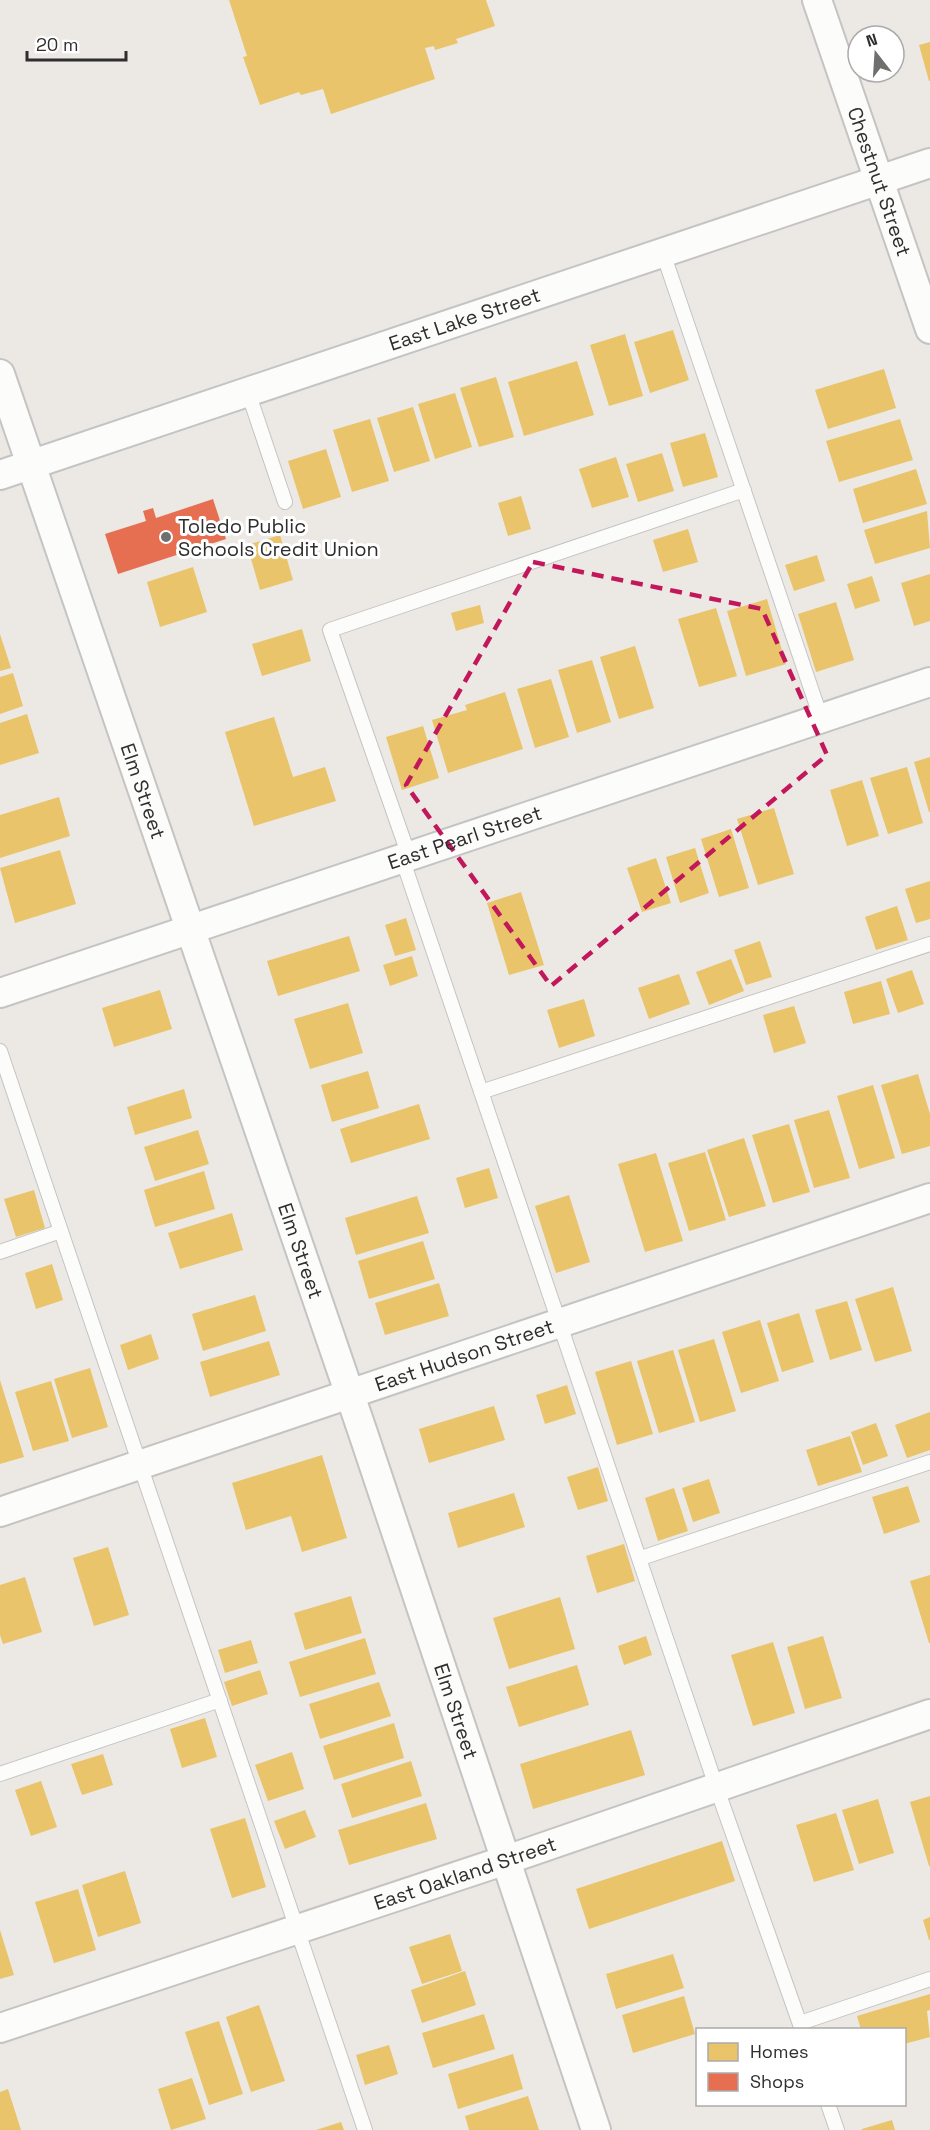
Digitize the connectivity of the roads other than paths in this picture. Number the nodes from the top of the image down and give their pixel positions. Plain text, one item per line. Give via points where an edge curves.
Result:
1 (817, 0) edge
2 (930, 163) edge
3 (879, 180) junction
4 (663, 253) junction
5 (930, 329) edge
6 (0, 374) edge
7 (248, 392) junction
8 (31, 465) junction
9 (0, 475) edge
10 (744, 490) junction
11 (285, 502) dead end
12 (930, 682) edge
13 (821, 718) junction
14 (406, 857) junction
15 (190, 930) junction
16 (930, 944) edge
17 (0, 993) edge
18 (0, 1052) edge
19 (481, 1092) junction
20 (930, 1197) edge
21 (61, 1231) junction
22 (0, 1252) edge
23 (560, 1322) junction
24 (350, 1392) junction
25 (930, 1462) edge
26 (140, 1465) junction
27 (0, 1512) edge
28 (640, 1558) junction
29 (220, 1700) junction
30 (930, 1714) edge
31 (0, 1774) edge
32 (716, 1786) junction
33 (506, 1860) junction
34 (296, 1929) junction
35 (930, 1979) edge
36 (801, 2026) edge
37 (0, 2028) edge
38 (829, 2106) edge
39 (365, 2130) edge
40 (596, 2130) edge
41 (837, 2130) edge

1 - 3 street, Chestnut Street
2 - 3 street, East Lake Street
3 - 4 street, East Lake Street
3 - 5 street, Chestnut Street
4 - 7 street, East Lake Street
4 - 10 lane
6 - 8 street, Elm Street
7 - 8 street, East Lake Street
7 - 11 lane
8 - 9 street, East Lake Street
8 - 15 street, Elm Street
10 - 13 lane
10 - 14 lane via 330,630
12 - 13 street, East Pearl Street
13 - 14 street, East Pearl Street
14 - 15 street, East Pearl Street
14 - 19 lane
15 - 17 street, East Pearl Street
15 - 24 street, Elm Street
16 - 19 lane
18 - 21 lane
19 - 23 lane
20 - 23 street, East Hudson Street
21 - 22 lane
21 - 26 lane
23 - 24 street, East Hudson Street
23 - 28 lane
24 - 26 street, East Hudson Street
24 - 33 street, Elm Street
25 - 28 lane
26 - 27 street, East Hudson Street
26 - 29 lane
28 - 32 lane
29 - 31 lane
29 - 34 lane
30 - 32 street, East Oakland Street
32 - 33 street, East Oakland Street
32 - 36 lane
33 - 34 street, East Oakland Street
33 - 40 street, Elm Street
34 - 37 street, East Oakland Street
34 - 39 lane
35 - 36 lane
38 - 41 lane

